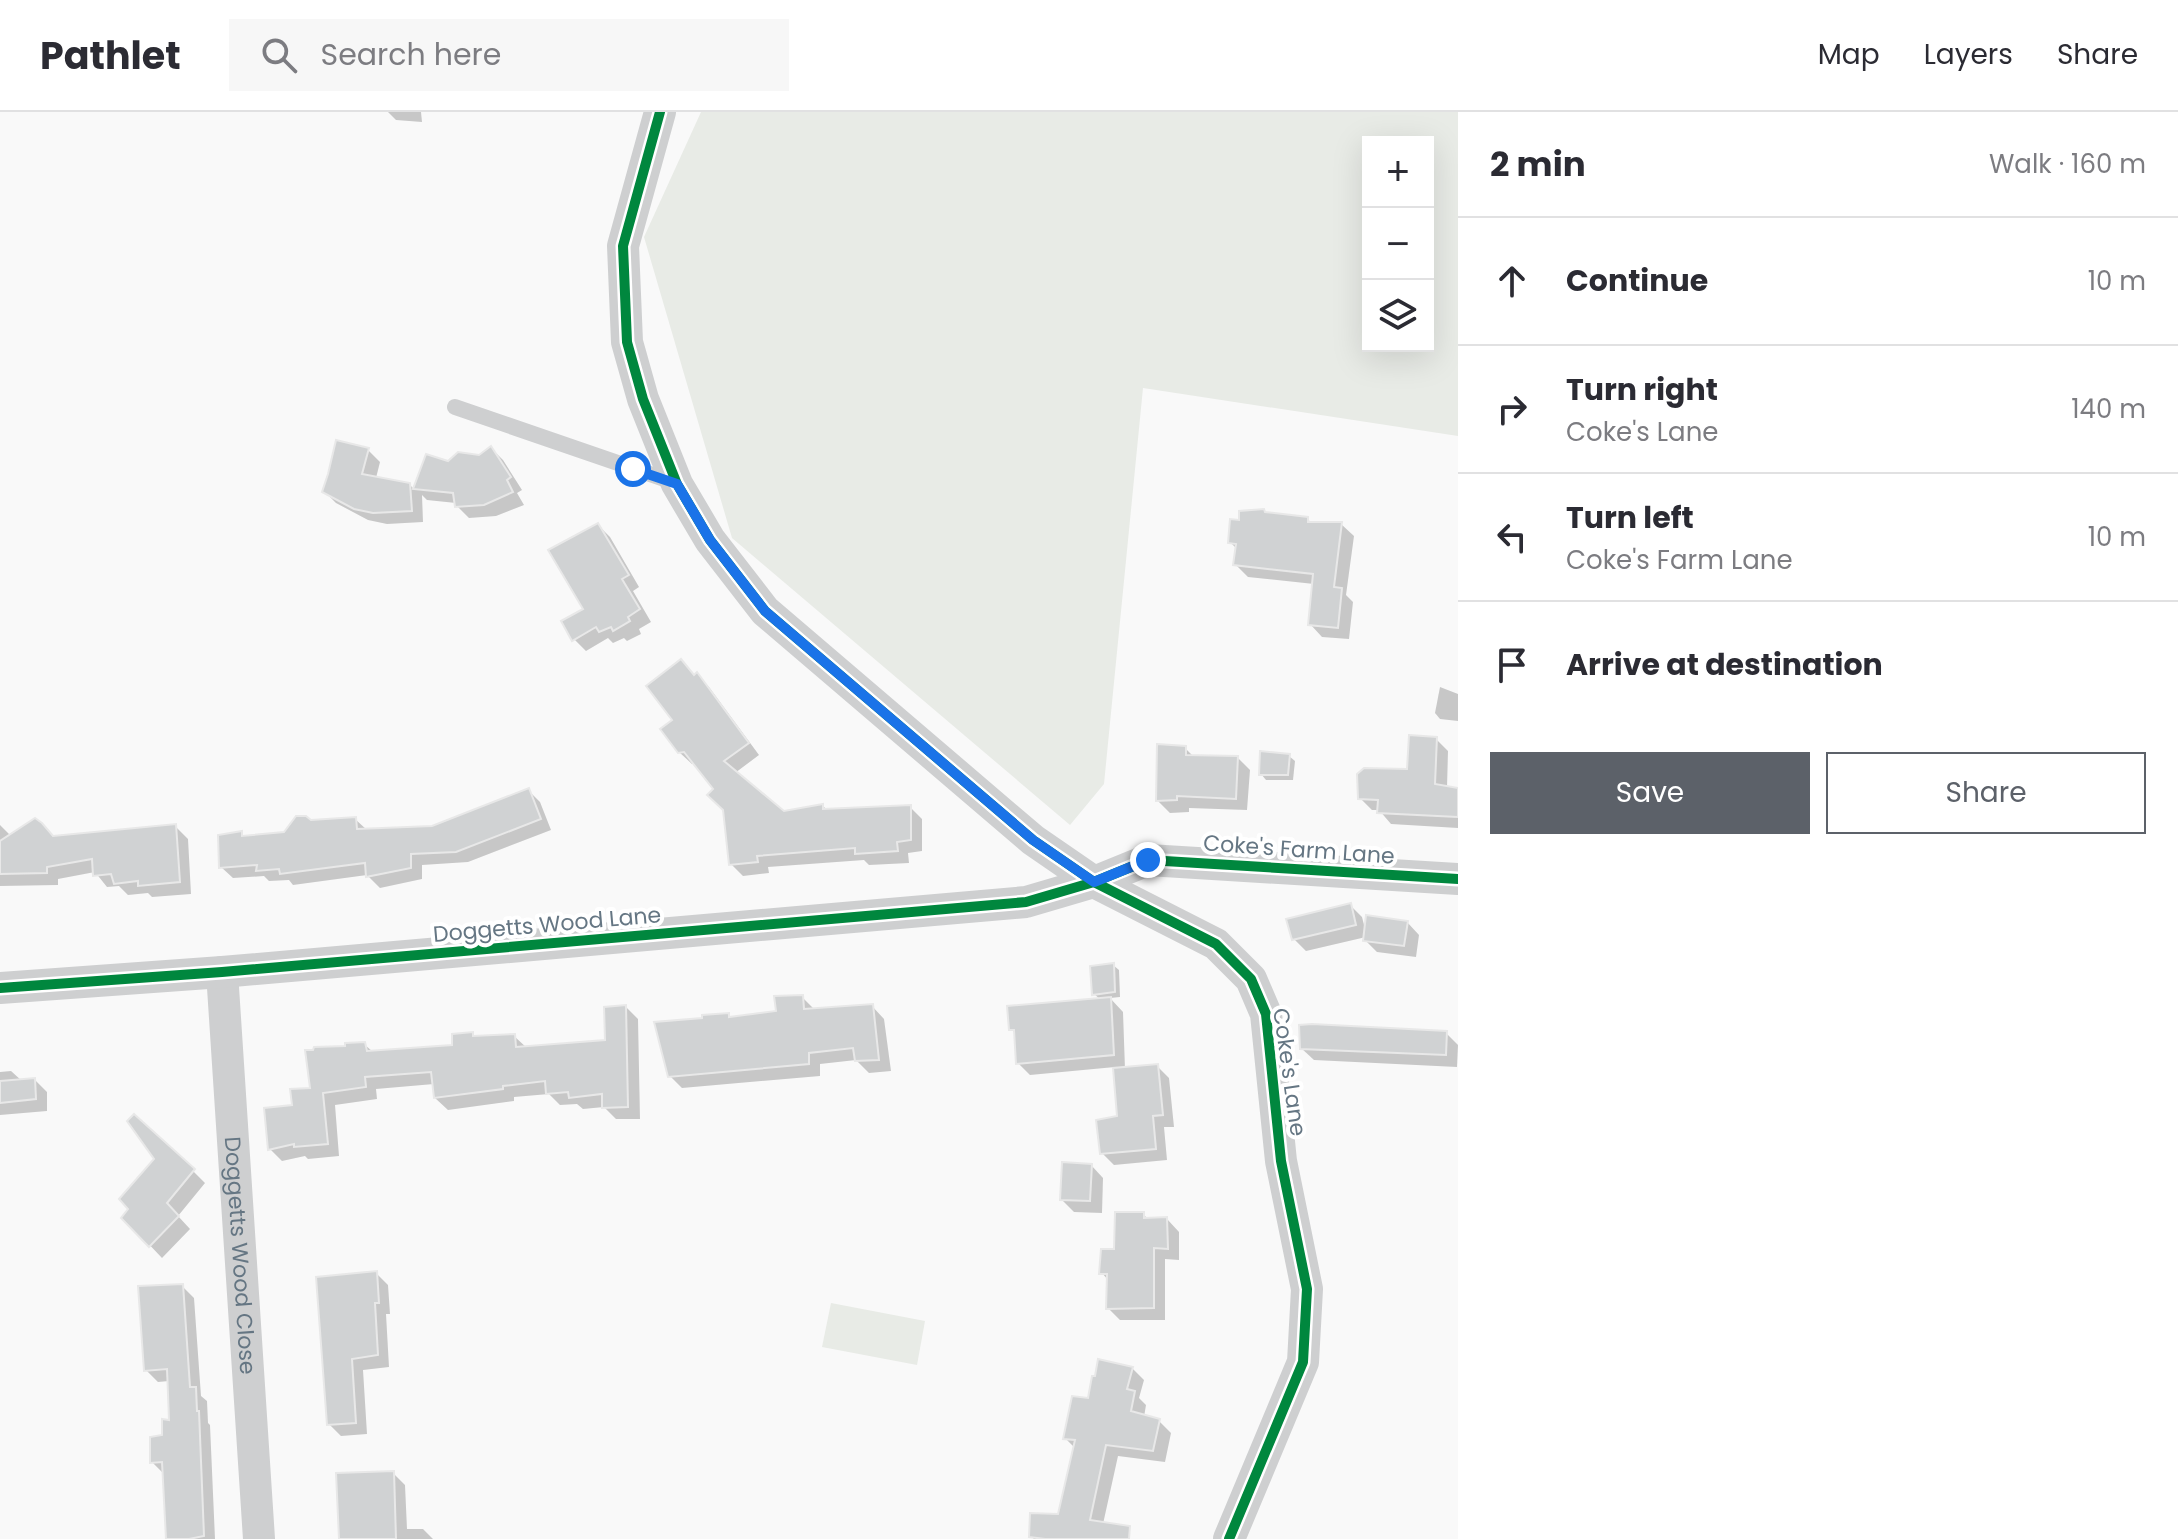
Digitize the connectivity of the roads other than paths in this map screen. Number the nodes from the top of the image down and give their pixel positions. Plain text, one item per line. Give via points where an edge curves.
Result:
1 (660, 112) edge
2 (455, 407) dead end
3 (677, 484) junction
4 (1458, 879) edge
5 (1094, 882) junction
6 (222, 972) junction
7 (0, 988) edge
8 (259, 1539) edge
9 (1229, 1539) edge

1 - 3 street, Coke's Lane via 623,246 627,342
2 - 3 lane
3 - 5 street, Coke's Lane via 710,540 765,611 1033,840
4 - 5 street, Coke's Farm Lane via 1148,860
5 - 6 street, Doggetts Wood Lane via 1026,902
5 - 9 street, Coke's Lane via 1216,944 1251,979 1266,1014 1281,1161 1307,1289 1303,1362
6 - 7 street, Doggetts Wood Lane
6 - 8 street, Doggetts Wood Close

